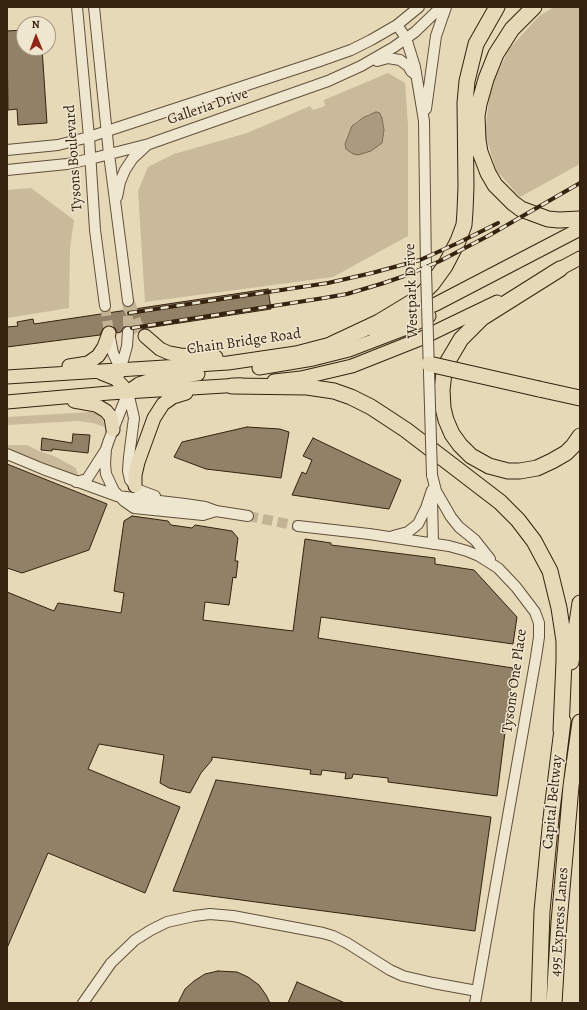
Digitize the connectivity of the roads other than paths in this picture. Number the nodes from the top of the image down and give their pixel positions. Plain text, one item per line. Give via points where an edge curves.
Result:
1 (77, 7) edge
2 (94, 7) edge
3 (419, 7) edge
4 (441, 7) edge
5 (446, 7) edge
6 (497, 7) edge
7 (534, 7) edge
8 (398, 25) junction
9 (406, 38) junction
10 (362, 66) junction
11 (418, 77) junction
12 (424, 121) junction
13 (107, 131) junction
14 (89, 137) junction
15 (149, 144) junction
16 (7, 150) edge
17 (109, 154) junction
18 (90, 159) junction
19 (7, 170) edge
20 (115, 205) junction
21 (580, 219) edge
22 (580, 229) edge
23 (580, 258) edge
24 (560, 269) junction
25 (455, 295) junction
26 (128, 301) dead end
27 (105, 306) tunnel mouth
28 (128, 332) tunnel mouth
29 (109, 333) joint
30 (145, 336) tunnel mouth
31 (332, 344) junction
32 (262, 359) junction
33 (429, 364) junction
34 (119, 375) junction
35 (7, 377) edge
36 (139, 384) junction
37 (232, 386) junction
38 (210, 387) junction
39 (157, 391) junction
40 (128, 392) junction
41 (109, 393) junction
42 (61, 398) junction
43 (580, 398) edge
44 (7, 402) edge
45 (113, 430) junction
46 (580, 436) edge
47 (106, 449) junction
48 (7, 454) edge
49 (432, 475) junction
50 (76, 482) junction
51 (135, 486) junction
52 (432, 490) junction
53 (117, 496) junction
54 (185, 504) junction
55 (216, 511) junction
56 (248, 516) tunnel mouth
57 (298, 526) tunnel mouth
58 (389, 537) junction
59 (433, 544) junction
60 (498, 568) junction
61 (580, 603) edge
62 (580, 722) edge
63 (562, 730) junction
64 (580, 799) edge
65 (542, 911) junction
66 (559, 922) junction
67 (477, 991) junction
68 (83, 1003) edge
69 (476, 1003) edge
70 (530, 1003) edge
71 (539, 1003) edge
72 (554, 1003) edge

1 - 14 street, Tysons Boulevard
2 - 13 street
3 - 8 street
4 - 9 street
5 - 12 street via 436,36
6 - 31 highway via 476,44 467,80 465,210 464,225 458,240 445,266 417,299 379,322
7 - 21 highway via 512,29 496,54 486,79 477,116 480,152 488,173 512,203 548,219
8 - 9 street, Westpark Drive
8 - 13 street, Galleria Drive via 351,50
9 - 10 street, Galleria Drive
9 - 11 street, Westpark Drive
10 - 11 street via 395,58
10 - 15 street, Galleria Drive via 305,90
11 - 12 street, Westpark Drive
12 - 33 street, Westpark Drive, bridge
13 - 14 street, Galleria Drive
13 - 17 street
14 - 16 street, Galleria Drive via 58,145
14 - 18 street, Tysons Boulevard
15 - 17 street, Galleria Drive
15 - 20 street via 133,158 125,170
17 - 18 street, Galleria Drive
17 - 20 street
18 - 19 street, Galleria Drive
18 - 27 street, Tysons Boulevard via 95,230
20 - 26 street
22 - 25 main road, Chain Bridge Road
23 - 24 main road
24 - 37 main road via 517,293 420,339 352,366 301,378
24 - 46 highway via 482,318 461,339 444,372 443,408 452,434 472,456 489,466 508,471 537,468 552,461 566,453
25 - 31 main road, Chain Bridge Road via 398,321
25 - 36 main road via 437,311 410,326 349,350 280,365 168,376
28 - 34 street
29 - 34 street
29 - 35 main road via 98,356 88,363
30 - 32 main road via 160,349 180,355
31 - 32 main road, Chain Bridge Road
32 - 34 main road, Chain Bridge Road
33 - 43 highway, bridge
33 - 49 street, Westpark Drive, bridge
34 - 35 main road, Chain Bridge Road via 97,372
34 - 36 main road
34 - 40 main road
34 - 41 street
36 - 39 main road
36 - 40 main road
37 - 38 main road
37 - 63 highway via 307,387 334,391 371,407 406,430 500,502 518,520 534,541 550,571 559,608 564,654
38 - 39 main road
38 - 51 main road via 173,397 163,404 154,418 144,444 135,475
39 - 40 main road
40 - 41 main road
40 - 45 street
40 - 51 street via 134,418 128,470 130,480
41 - 42 main road
42 - 44 main road
42 - 45 main road via 96,405 106,411 111,417
45 - 47 street
47 - 50 street via 87,479
47 - 53 street via 106,474
48 - 50 street
49 - 52 street, Westpark Drive
49 - 60 street via 436,491 451,517 475,540
50 - 53 street
51 - 54 street via 149,495
52 - 58 street via 418,524 408,532
52 - 59 street, Westpark Drive
53 - 54 street
53 - 55 street via 134,508 203,515
54 - 55 street
55 - 56 street
57 - 58 street, Tysons One Place
58 - 59 street, Tysons One Place
59 - 60 street, Tysons One Place via 468,551
60 - 67 street, Tysons One Place via 535,612 539,623 539,637
61 - 63 highway, Capital Beltway
62 - 66 highway, 495 Express Lanes
63 - 65 highway, Capital Beltway
64 - 66 highway
65 - 70 highway
65 - 71 highway, Capital Beltway
66 - 72 highway, 495 Express Lanes
67 - 68 street via 403,976 347,943 324,933 210,914 167,922 135,940 111,963
67 - 69 street, Tysons One Place

